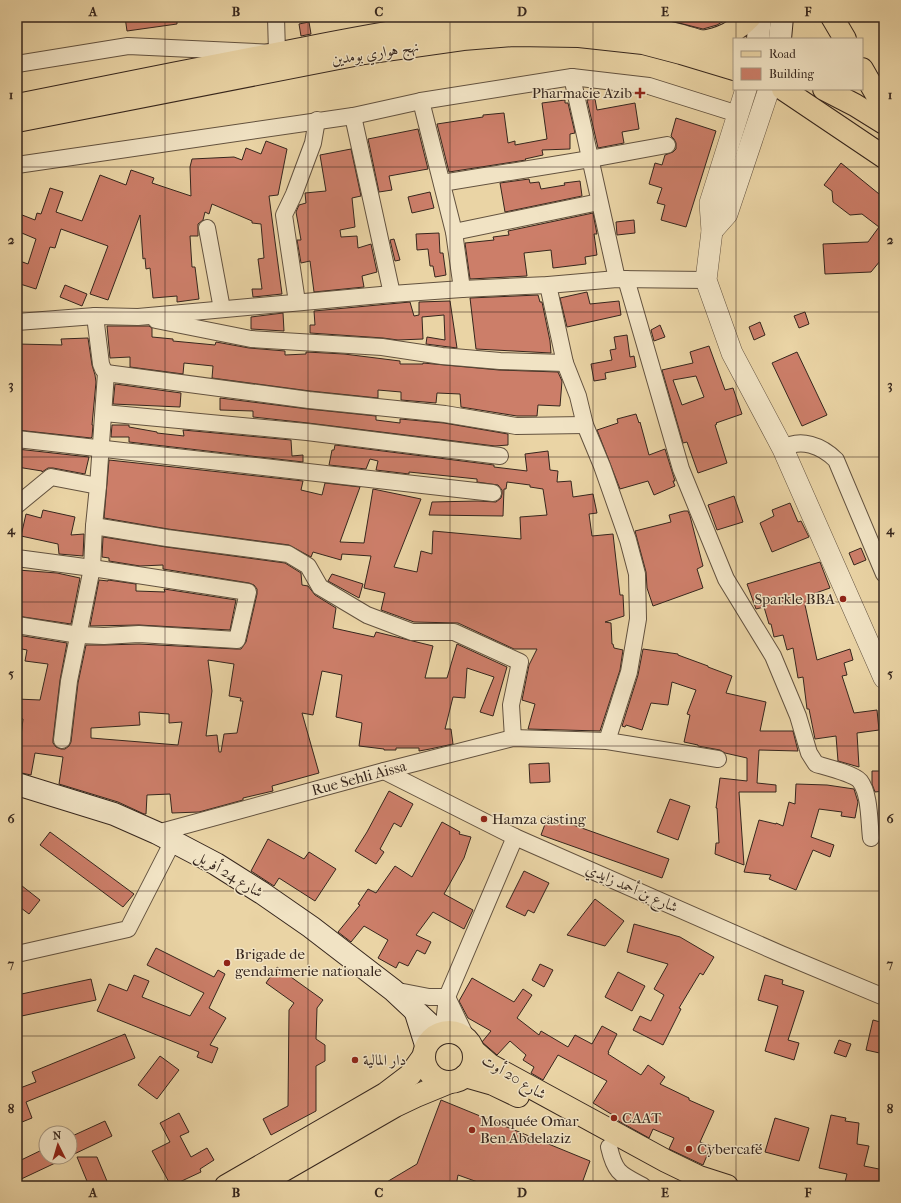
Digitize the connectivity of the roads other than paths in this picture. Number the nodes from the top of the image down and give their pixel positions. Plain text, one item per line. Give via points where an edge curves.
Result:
1 (276, 17) edge
2 (750, 17) edge
3 (760, 17) edge
4 (782, 17) edge
5 (758, 38) edge
6 (780, 38) edge
7 (700, 42) junction
8 (733, 52) edge
9 (277, 53) junction
10 (17, 64) edge
11 (733, 69) edge
12 (863, 71) edge
13 (572, 77) junction
14 (746, 90) edge
15 (768, 90) edge
16 (784, 90) edge
17 (826, 90) edge
18 (421, 101) junction
19 (17, 105) edge
20 (884, 110) edge
21 (738, 114) junction
22 (353, 116) junction
23 (317, 120) junction
24 (17, 121) edge
25 (884, 123) edge
26 (666, 145) dead end
27 (884, 157) edge
28 (590, 160) junction
29 (17, 165) edge
30 (442, 183) junction
31 (599, 202) junction
32 (208, 228) dead end
33 (712, 231) junction
34 (454, 232) junction
35 (621, 279) junction
36 (706, 280) junction
37 (548, 285) junction
38 (462, 289) junction
39 (392, 294) junction
40 (297, 302) junction
41 (222, 309) junction
42 (95, 316) junction
43 (138, 317) junction
44 (17, 322) edge
45 (565, 363) junction
46 (106, 373) junction
47 (104, 413) junction
48 (585, 425) junction
49 (17, 439) edge
50 (783, 448) junction
51 (101, 449) junction
52 (500, 456) dead end
53 (98, 486) junction
54 (494, 493) dead end
55 (17, 506) edge
56 (94, 526) junction
57 (17, 558) edge
58 (92, 568) junction
59 (884, 574) edge
60 (17, 624) edge
61 (79, 635) junction
62 (884, 678) edge
63 (513, 738) junction
64 (62, 740) dead end
65 (607, 741) junction
66 (718, 759) dead end
67 (384, 771) junction
68 (17, 784) edge
69 (165, 837) junction
70 (515, 837) junction
71 (871, 838) dead end
72 (17, 954) edge
73 (393, 990) junction
74 (447, 997) junction
75 (884, 997) edge
76 (433, 1042) junction
77 (470, 1045) junction
78 (458, 1079) junction
79 (609, 1147) junction
80 (266, 1184) edge
81 (226, 1186) edge
82 (643, 1186) edge
83 (683, 1186) edge
84 (727, 1186) edge

1 - 9 street
2 - 7 main road via 730,34
3 - 5 main road
4 - 6 main road
7 - 8 main road, نهج هواري بومدين
7 - 9 main road, نهج هواري بومدين via 678,35 611,23 514,18 391,31
9 - 10 street via 128,46
9 - 19 main road, نهج هواري بومدين
11 - 24 main road, نهج هواري بومدين via 681,52 636,42 547,35 463,39 364,53
12 - 20 main road
13 - 18 street
13 - 21 street via 649,86
13 - 28 street
14 - 21 street
15 - 33 street via 726,214
16 - 27 main road
17 - 25 main road
18 - 22 street
18 - 30 street
21 - 33 street via 710,203
22 - 23 street
22 - 39 street
23 - 29 street
23 - 40 street via 313,143 284,215
26 - 28 street
28 - 30 street
28 - 31 street
30 - 34 street
31 - 34 street
31 - 35 street
32 - 41 street
33 - 36 street
34 - 38 street
35 - 36 street
35 - 37 street
35 - 71 street via 681,469 726,579 773,656 798,716 809,753 816,764 859,780 866,791
36 - 50 street via 732,353
37 - 38 street
37 - 45 street
38 - 39 street
39 - 40 street
40 - 41 street
41 - 43 street
42 - 43 street
42 - 44 street
42 - 46 street via 101,364
43 - 45 street via 251,339 382,347 492,360
45 - 48 street via 578,396
46 - 47 street
46 - 48 street via 309,400 445,414 516,426
47 - 51 street
47 - 52 street via 308,432
48 - 65 street via 628,540 637,574 638,619 629,672
49 - 51 street
50 - 59 street via 797,442 809,444 836,460
50 - 62 street
51 - 53 street
51 - 54 street
53 - 55 street via 51,477
53 - 56 street
56 - 58 street
56 - 63 street via 288,554 308,566 320,587 367,615 412,632 454,632 520,662 511,705
57 - 58 street
58 - 61 street
58 - 61 street via 248,592 237,640 138,634
60 - 61 street
61 - 64 street
63 - 65 street, Rue Sehli Aissa
63 - 67 street, Rue Sehli Aissa
65 - 66 street, Rue Sehli Aissa
67 - 69 street, Rue Sehli Aissa
67 - 70 street, شارع بن أحمد زايدي
68 - 69 main road, شارع 24 أفريل via 114,814
69 - 72 street via 128,929
69 - 73 main road, شارع 24 أفريل via 216,864 262,893
70 - 74 street
70 - 75 street, شارع بن أحمد زايدي
73 - 74 street via 429,997
73 - 76 main road, شارع 24 أفريل via 415,1012
74 - 76 street
74 - 77 street
76 - 77 main road via 456,1032
76 - 78 main road via 425,1065 431,1075 438,1080
76 - 81 main road via 404,1081
77 - 78 main road via 474,1058 473,1065
77 - 84 main road, شارع 20 أوت via 496,1069 644,1150 699,1177
78 - 79 main road, شارع 20 أوت via 493,1084
78 - 80 main road via 396,1106
79 - 82 street via 614,1166 619,1172
79 - 83 main road, شارع 20 أوت

